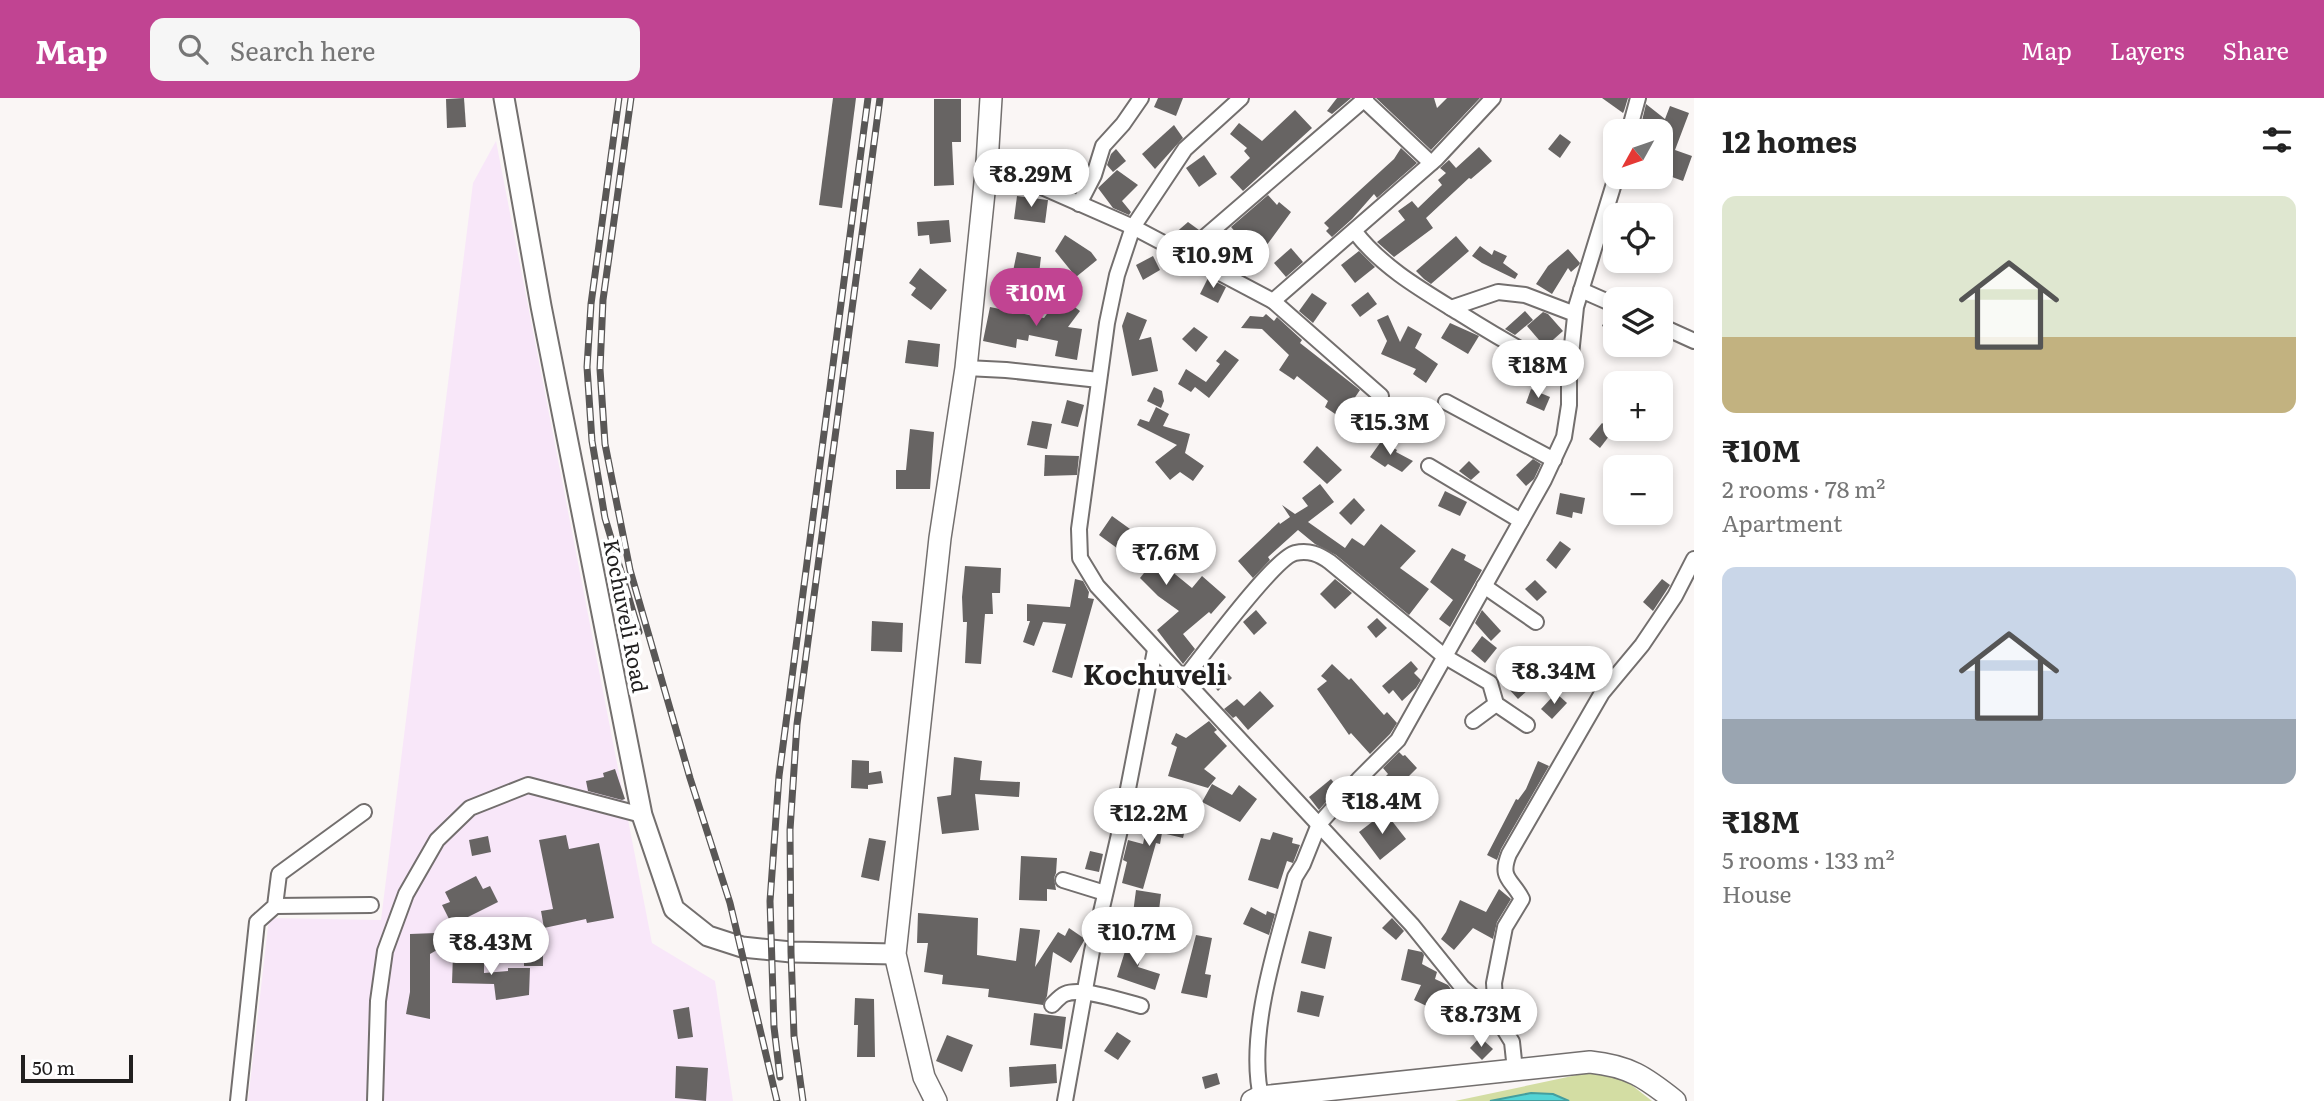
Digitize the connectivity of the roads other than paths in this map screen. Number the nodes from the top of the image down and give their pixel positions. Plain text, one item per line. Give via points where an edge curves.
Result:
1 (504, 98) edge
2 (991, 98) edge
3 (1141, 98) edge
4 (1241, 98) edge
5 (1493, 98) edge
6 (1638, 98) edge
7 (1365, 99) edge
8 (1632, 119) edge
9 (987, 163) junction
10 (1431, 163) junction
11 (1612, 189) edge
12 (1080, 204) junction
13 (1133, 227) junction
14 (1355, 232) junction
15 (1185, 254) junction
16 (1581, 290) junction
17 (1603, 300) edge
18 (1273, 301) junction
19 (1451, 308) junction
20 (1575, 314) junction
21 (1673, 331) edge
22 (1694, 341) edge
23 (966, 368) junction
24 (1569, 374) junction
25 (1099, 380) junction
26 (1381, 396) dead end
27 (1446, 402) dead end
28 (1553, 460) junction
29 (1429, 466) dead end
30 (1521, 521) junction
31 (1694, 559) edge
32 (1484, 586) junction
33 (1536, 622) dead end
34 (1155, 650) junction
35 (1444, 656) junction
36 (1183, 680) junction
37 (1496, 704) junction
38 (1474, 721) dead end
39 (1527, 725) dead end
40 (364, 812) dead end
41 (642, 815) junction
42 (1319, 824) junction
43 (1063, 880) dead end
44 (1105, 893) junction
45 (370, 905) dead end
46 (275, 906) junction
47 (895, 954) junction
48 (1084, 993) junction
49 (1052, 1005) dead end
50 (1141, 1006) dead end
51 (1496, 1016) junction
52 (1515, 1070) junction
53 (1258, 1100) edge
54 (238, 1101) edge
55 (375, 1101) edge
56 (936, 1101) edge
57 (1065, 1101) edge
58 (1675, 1101) edge

1 - 41 street, Kochuveli Road via 543,320
2 - 9 main road
3 - 12 street via 1104,146
4 - 13 street via 1185,149
5 - 10 street
6 - 8 street
7 - 10 street
7 - 15 street
9 - 12 street
9 - 23 main road
10 - 14 street
11 - 16 street
12 - 13 street
13 - 15 street
13 - 25 street via 1117,275
14 - 18 street
14 - 19 street via 1390,268
15 - 18 street
16 - 17 street
16 - 20 street
18 - 26 street
19 - 20 street via 1498,292 1525,295
19 - 24 street via 1534,359
20 - 24 street
21 - 22 street
23 - 25 street
23 - 47 main road via 940,538
24 - 28 street via 1564,437
25 - 34 street via 1079,529 1080,558 1097,586
27 - 28 street
28 - 30 street
29 - 30 street
30 - 32 street
31 - 51 street via 1642,645 1602,693 1509,854 1506,878 1522,899 1505,927 1494,983
32 - 33 street
32 - 35 street
34 - 36 street
34 - 44 street
35 - 36 street via 1330,562 1307,552 1292,554 1278,564
35 - 37 street via 1490,683
35 - 42 street via 1398,740
36 - 42 street
37 - 38 street
37 - 39 street
40 - 46 street via 279,874
41 - 47 street, Kochuveli Road via 674,909 708,936 742,947 791,952
41 - 55 street via 528,785 470,808 437,840 406,894 385,951 378,1001
42 - 51 street via 1462,987
42 - 53 street via 1294,877 1263,1009 1257,1052
43 - 44 street
44 - 48 street
45 - 46 street
46 - 54 street via 257,922
47 - 56 main road via 924,1077
48 - 49 street via 1065,993
48 - 50 street
48 - 57 street
51 - 52 street via 1513,1042
52 - 53 main road
52 - 58 main road via 1612,1064 1643,1076

